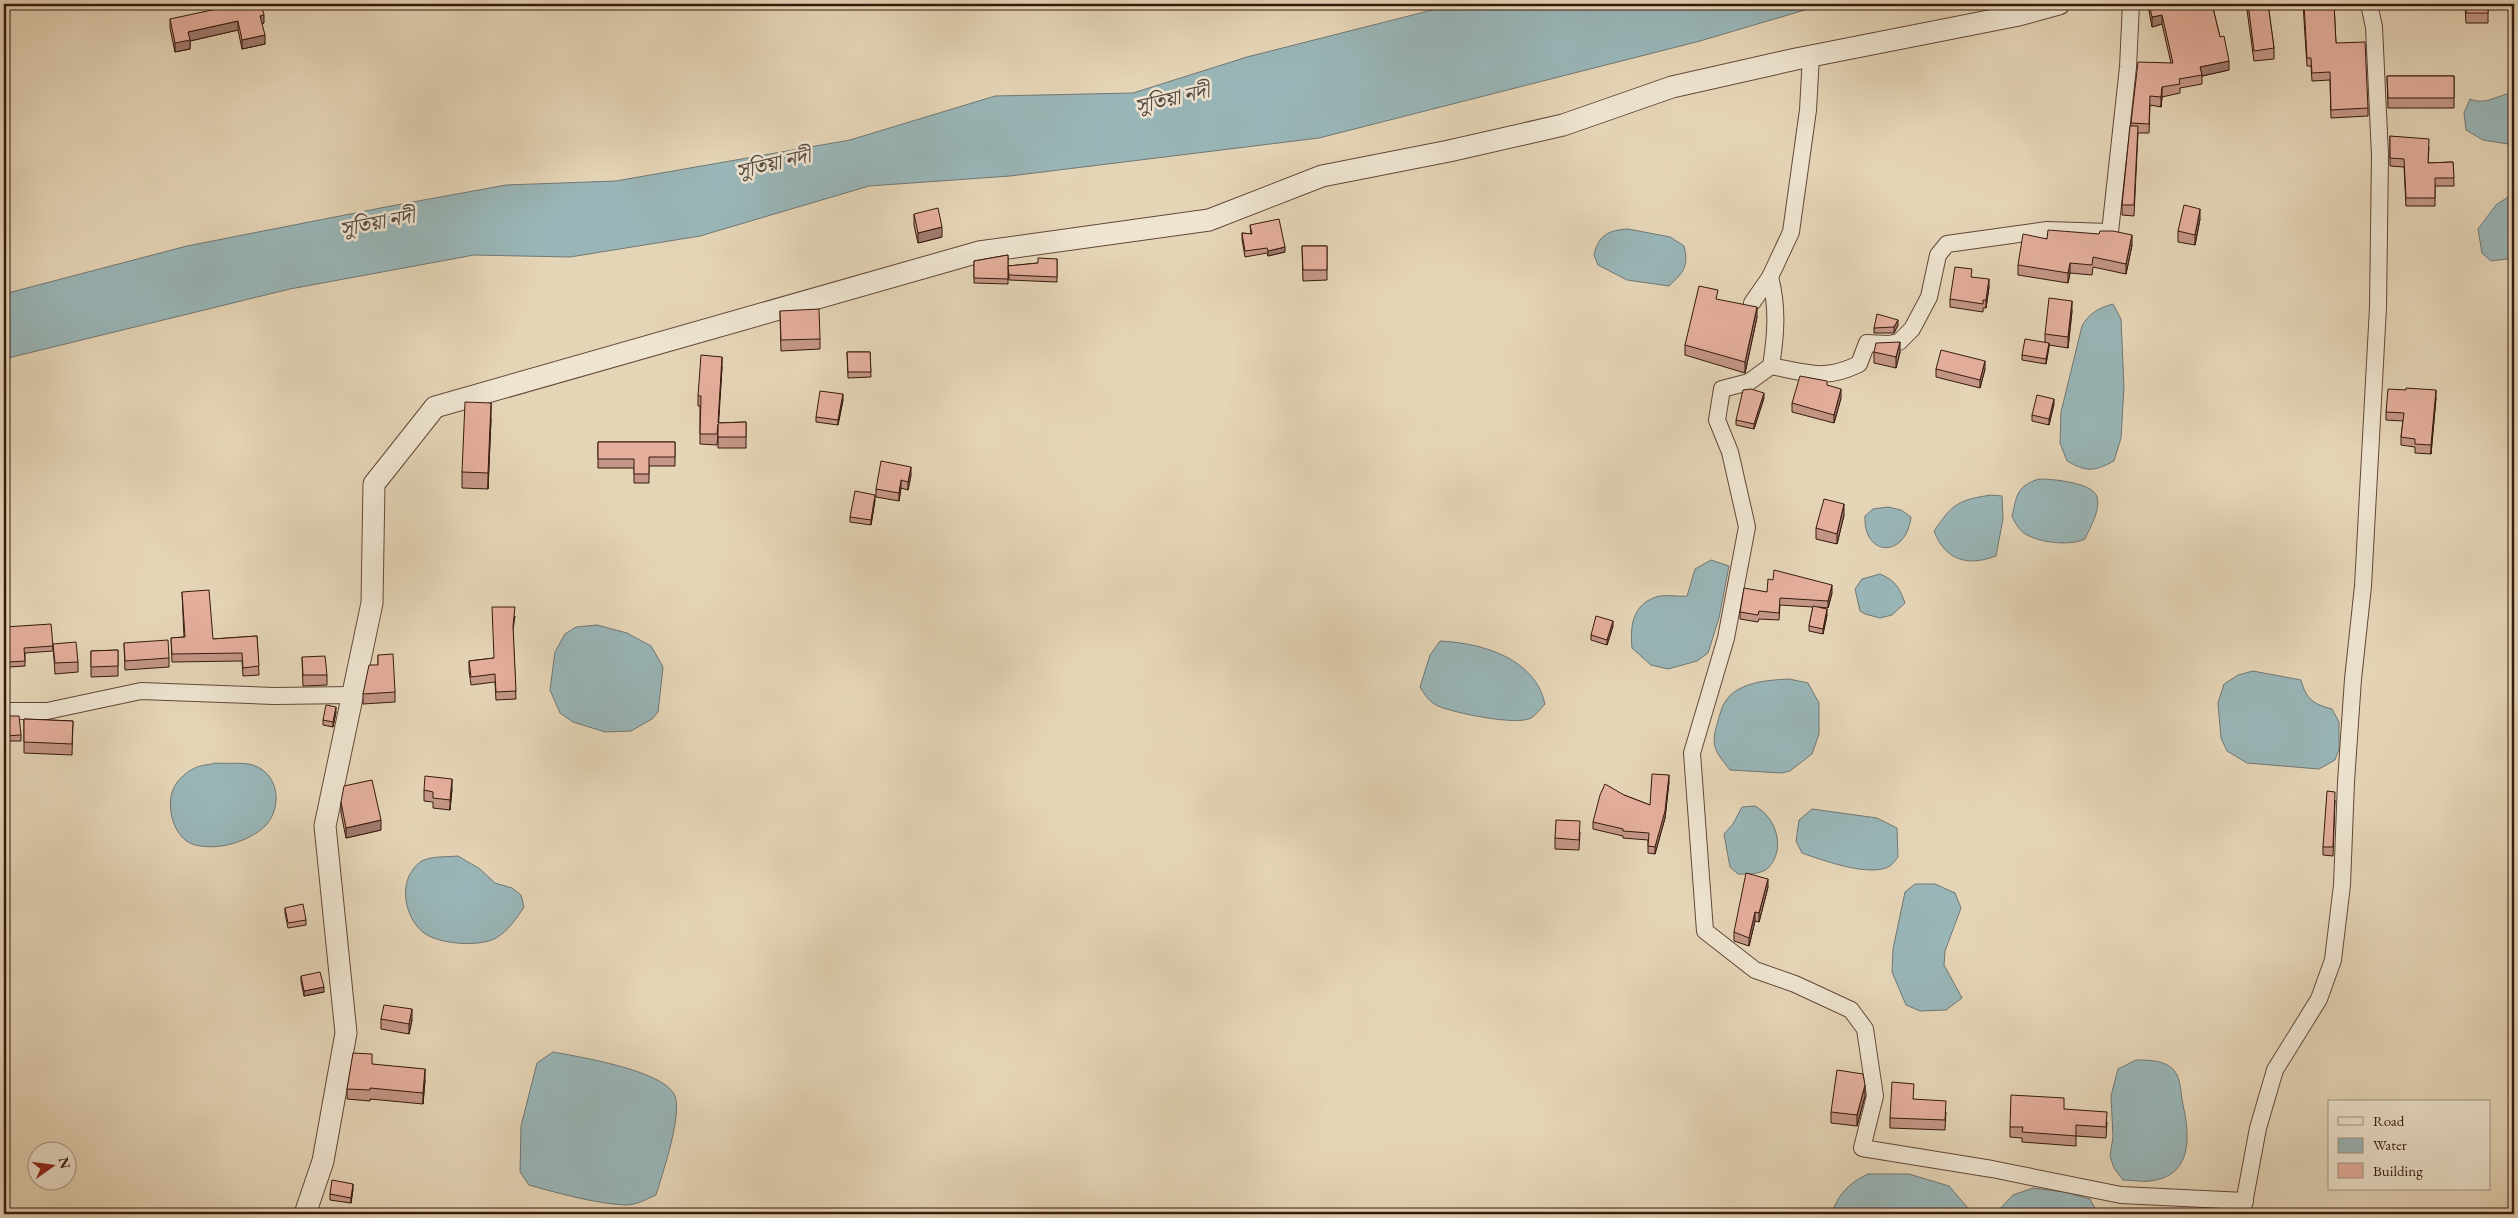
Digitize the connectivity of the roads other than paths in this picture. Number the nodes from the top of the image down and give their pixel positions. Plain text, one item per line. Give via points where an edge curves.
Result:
1 (2059, 4) edge
2 (2131, 4) edge
3 (2369, 4) edge
4 (1811, 56) junction
5 (1770, 277) junction
6 (1752, 303) dead end
7 (1771, 366) junction
8 (354, 696) junction
9 (4, 711) edge
10 (2243, 1207) edge
11 (305, 1214) edge

1 - 4 street via 2019,15
2 - 7 street via 2128,66 2110,232 2047,230 1947,244 1938,255 1929,297 1912,329 1900,342 1867,343 1859,364 1841,373 1821,376
3 - 10 street via 2374,27 2380,155 2378,307 2342,885 2333,960 2319,999 2275,1070 2258,1128
4 - 5 street via 1808,110 1791,232
4 - 8 street via 1672,87 1563,125 1322,176 1209,220 979,252 435,407 374,484 372,603
5 - 6 street
5 - 7 street via 1776,298 1776,338
7 - 10 street via 1750,382 1722,389 1718,420 1730,452 1748,527 1726,638 1692,753 1705,931 1755,970 1851,1010 1865,1029 1875,1096 1862,1148 1992,1169 2121,1196
8 - 9 street via 141,691 47,711
8 - 11 street via 324,826 346,1033 323,1161

